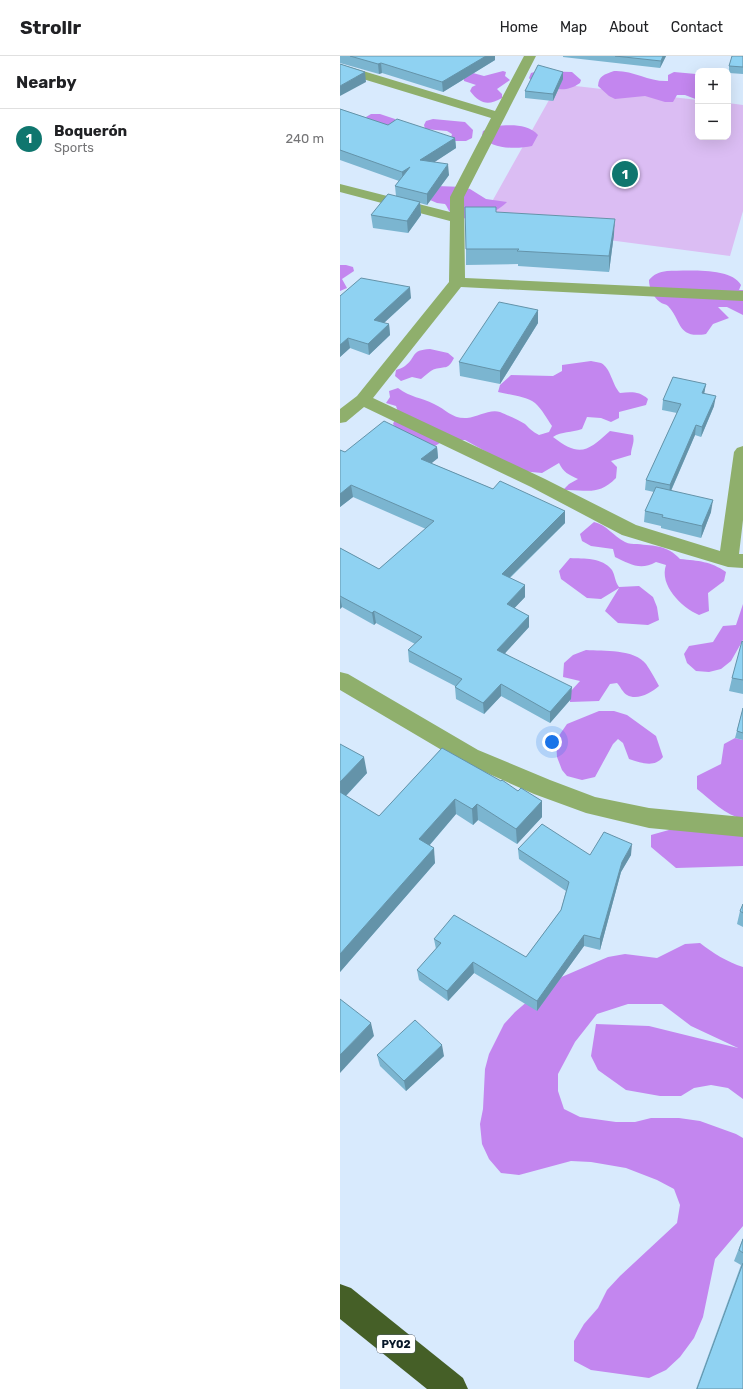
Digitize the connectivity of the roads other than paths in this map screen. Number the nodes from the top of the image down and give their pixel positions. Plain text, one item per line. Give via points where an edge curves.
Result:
1 (530, 56) edge
2 (340, 68) edge
3 (499, 116) junction
4 (340, 188) edge
5 (457, 218) junction
6 (457, 282) junction
7 (743, 296) edge
8 (363, 400) junction
9 (340, 418) edge
10 (743, 452) edge
11 (736, 560) edge
12 (340, 680) edge
13 (743, 827) edge
14 (340, 1299) edge
15 (452, 1389) edge

1 - 3 street
2 - 3 street
3 - 5 street via 457,198
4 - 5 street
5 - 6 street
6 - 7 street
6 - 8 street
8 - 9 street
8 - 11 street via 538,483 629,530
10 - 11 street
12 - 13 street via 470,756 594,806 649,818
14 - 15 highway, PY02

